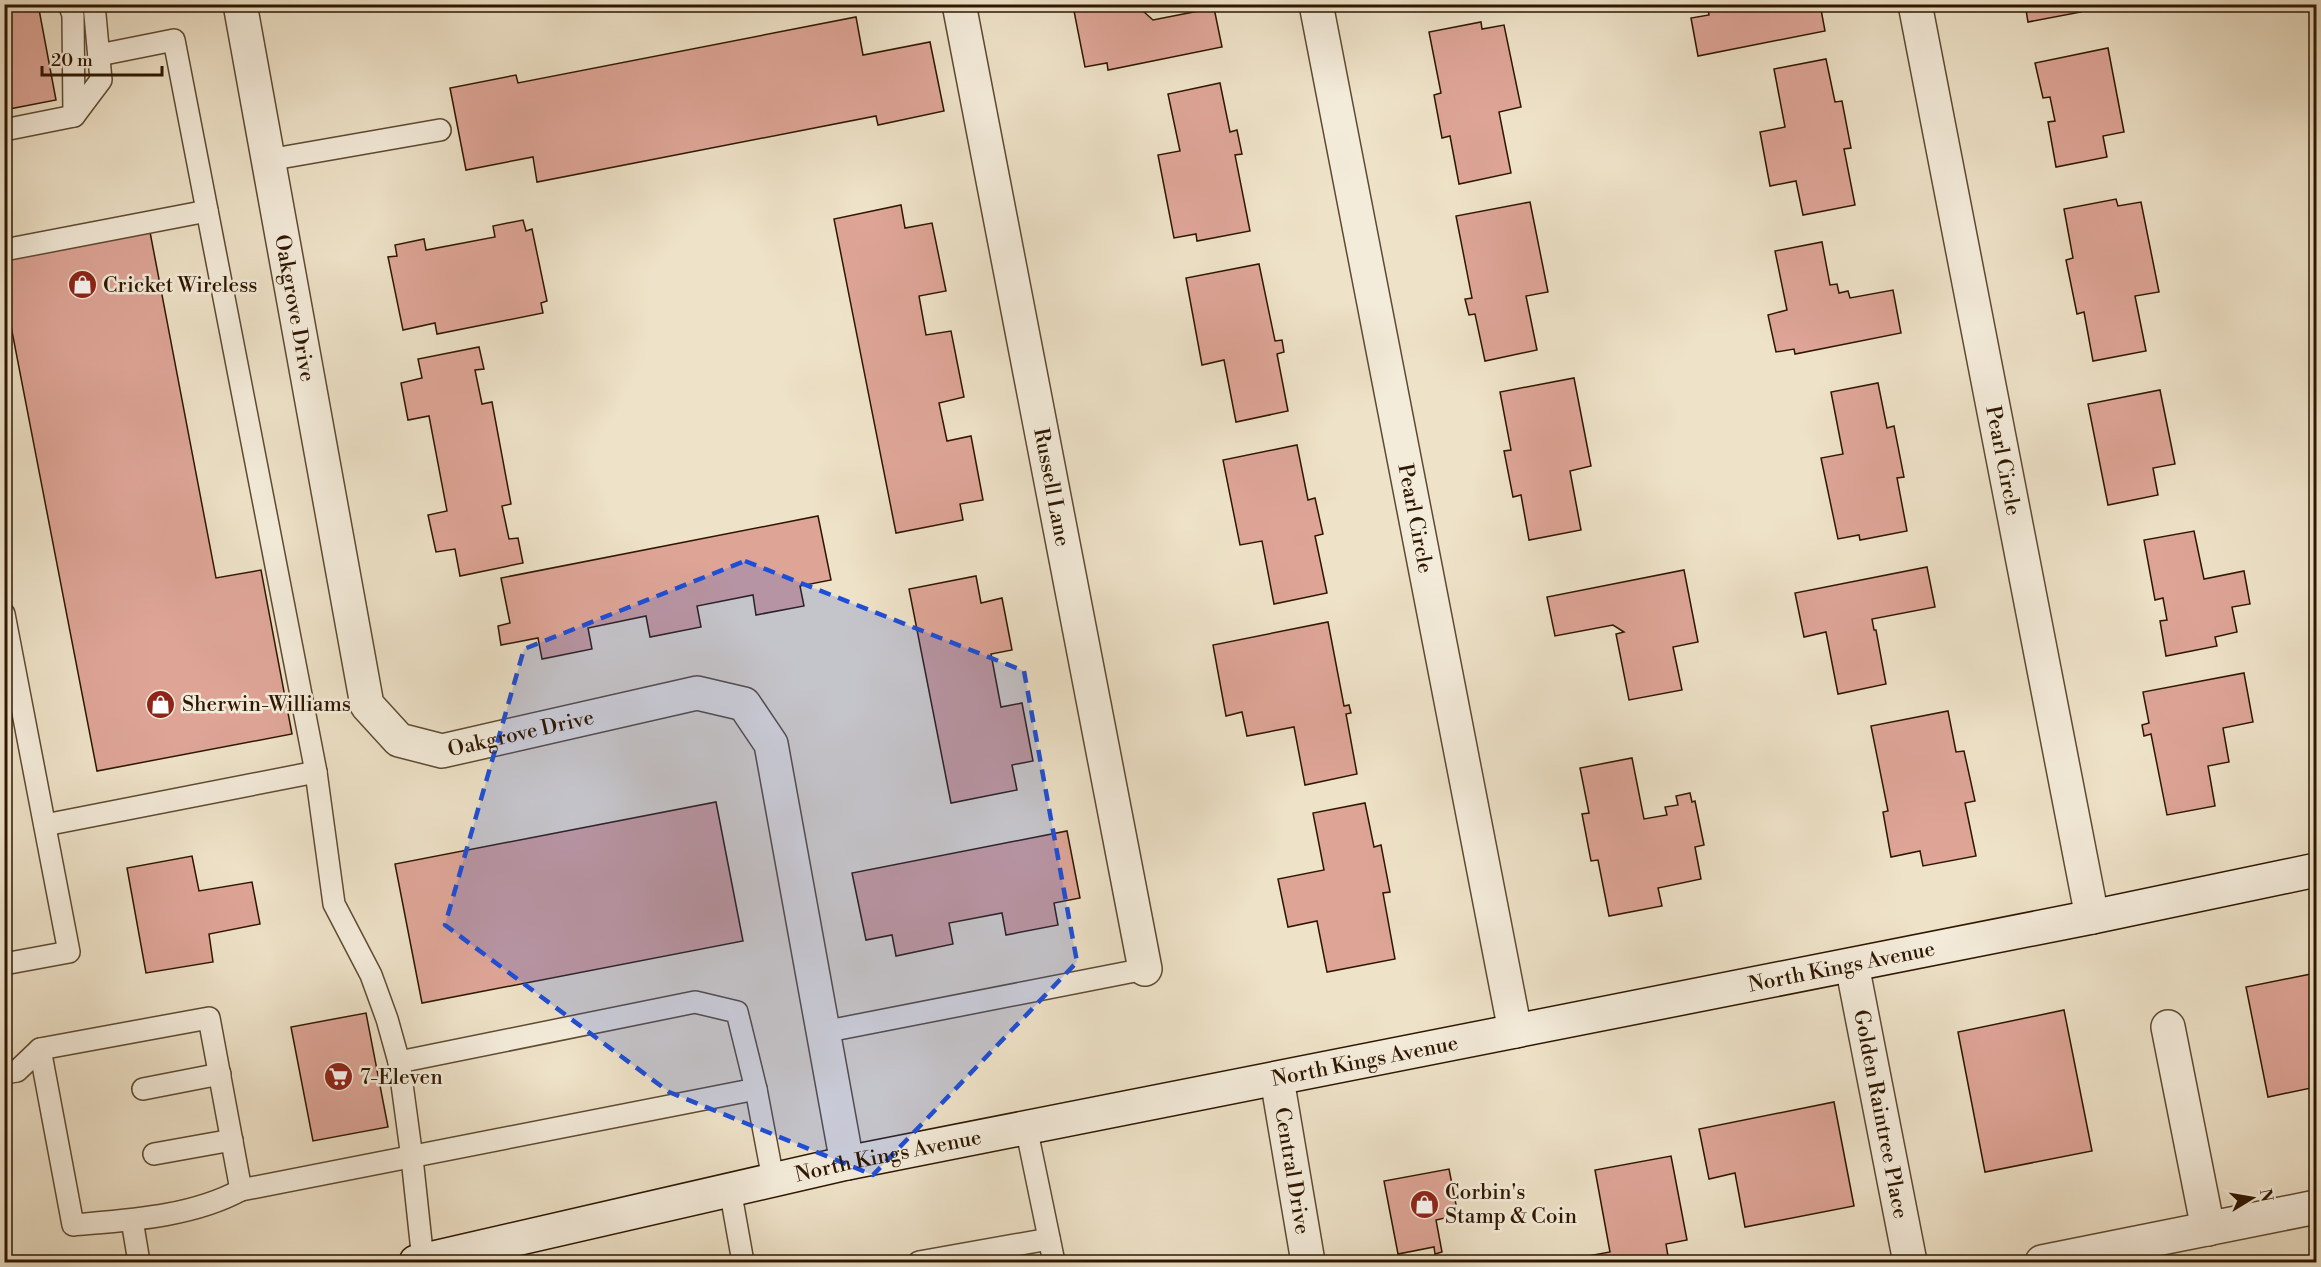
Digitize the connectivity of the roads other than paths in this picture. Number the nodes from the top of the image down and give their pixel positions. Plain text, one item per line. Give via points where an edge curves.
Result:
1 (69, 4) edge
2 (93, 4) edge
3 (240, 4) edge
4 (959, 4) edge
5 (1316, 4) edge
6 (1915, 4) edge
7 (99, 55) junction
8 (74, 116) junction
9 (4, 130) edge
10 (440, 130) dead end
11 (268, 160) junction
12 (207, 211) junction
13 (4, 250) edge
14 (4, 614) edge
15 (316, 772) junction
16 (45, 825) junction
17 (2316, 870) edge
18 (2092, 917) junction
19 (4, 964) edge
20 (1852, 965) junction
21 (1145, 969) joint
22 (2168, 1027) dead end
23 (1515, 1031) junction
24 (823, 1032) junction
25 (40, 1048) junction
26 (399, 1062) junction
27 (4, 1073) edge
28 (219, 1074) junction
29 (1276, 1079) junction
30 (143, 1089) dead end
31 (756, 1089) junction
32 (1026, 1127) junction
33 (232, 1140) junction
34 (154, 1154) dead end
35 (412, 1158) junction
36 (847, 1163) junction
37 (773, 1179) junction
38 (730, 1189) junction
39 (241, 1190) junction
40 (2316, 1207) edge
41 (132, 1220) junction
42 (2208, 1229) junction
43 (1049, 1239) junction
44 (419, 1262) edge
45 (139, 1263) edge
46 (742, 1263) edge
47 (919, 1263) edge
48 (1054, 1263) edge
49 (1308, 1263) edge
50 (1910, 1263) edge
51 (2042, 1263) edge

1 - 8 lane via 73,15
2 - 7 lane
3 - 11 street, Oakgrove Drive
4 - 21 street, Russell Lane
5 - 23 street, Pearl Circle
6 - 18 street, Pearl Circle
7 - 8 lane via 101,80
7 - 12 lane via 174,40
8 - 9 lane
10 - 11 lane
11 - 24 street, Oakgrove Drive via 367,705 399,740 442,751 697,693 744,704 771,744
12 - 13 lane
12 - 15 lane
14 - 16 lane
15 - 16 lane
15 - 26 lane via 334,904 371,975
16 - 19 lane via 69,952
17 - 18 street, North Kings Avenue
18 - 20 street, North Kings Avenue
20 - 23 street, North Kings Avenue
20 - 50 street, Golden Raintree Place
21 - 24 lane
22 - 42 street
23 - 29 street, North Kings Avenue
24 - 36 street, Oakgrove Drive
25 - 27 lane via 17,1071
25 - 28 lane via 209,1018
25 - 41 lane via 61,1102 73,1168 73,1226
26 - 31 lane via 695,1002 737,1012
26 - 35 lane
28 - 30 lane
28 - 33 lane
29 - 32 street, North Kings Avenue
29 - 49 street, Central Drive
31 - 35 lane
31 - 37 lane
32 - 36 street, North Kings Avenue
32 - 43 lane
33 - 34 lane
33 - 39 lane
35 - 39 lane
35 - 44 lane
36 - 37 street, North Kings Avenue
37 - 38 street, North Kings Avenue
38 - 44 street, North Kings Avenue
38 - 46 lane
39 - 41 lane via 217,1203
40 - 42 street
41 - 45 lane
42 - 51 street
43 - 47 lane
43 - 48 lane

